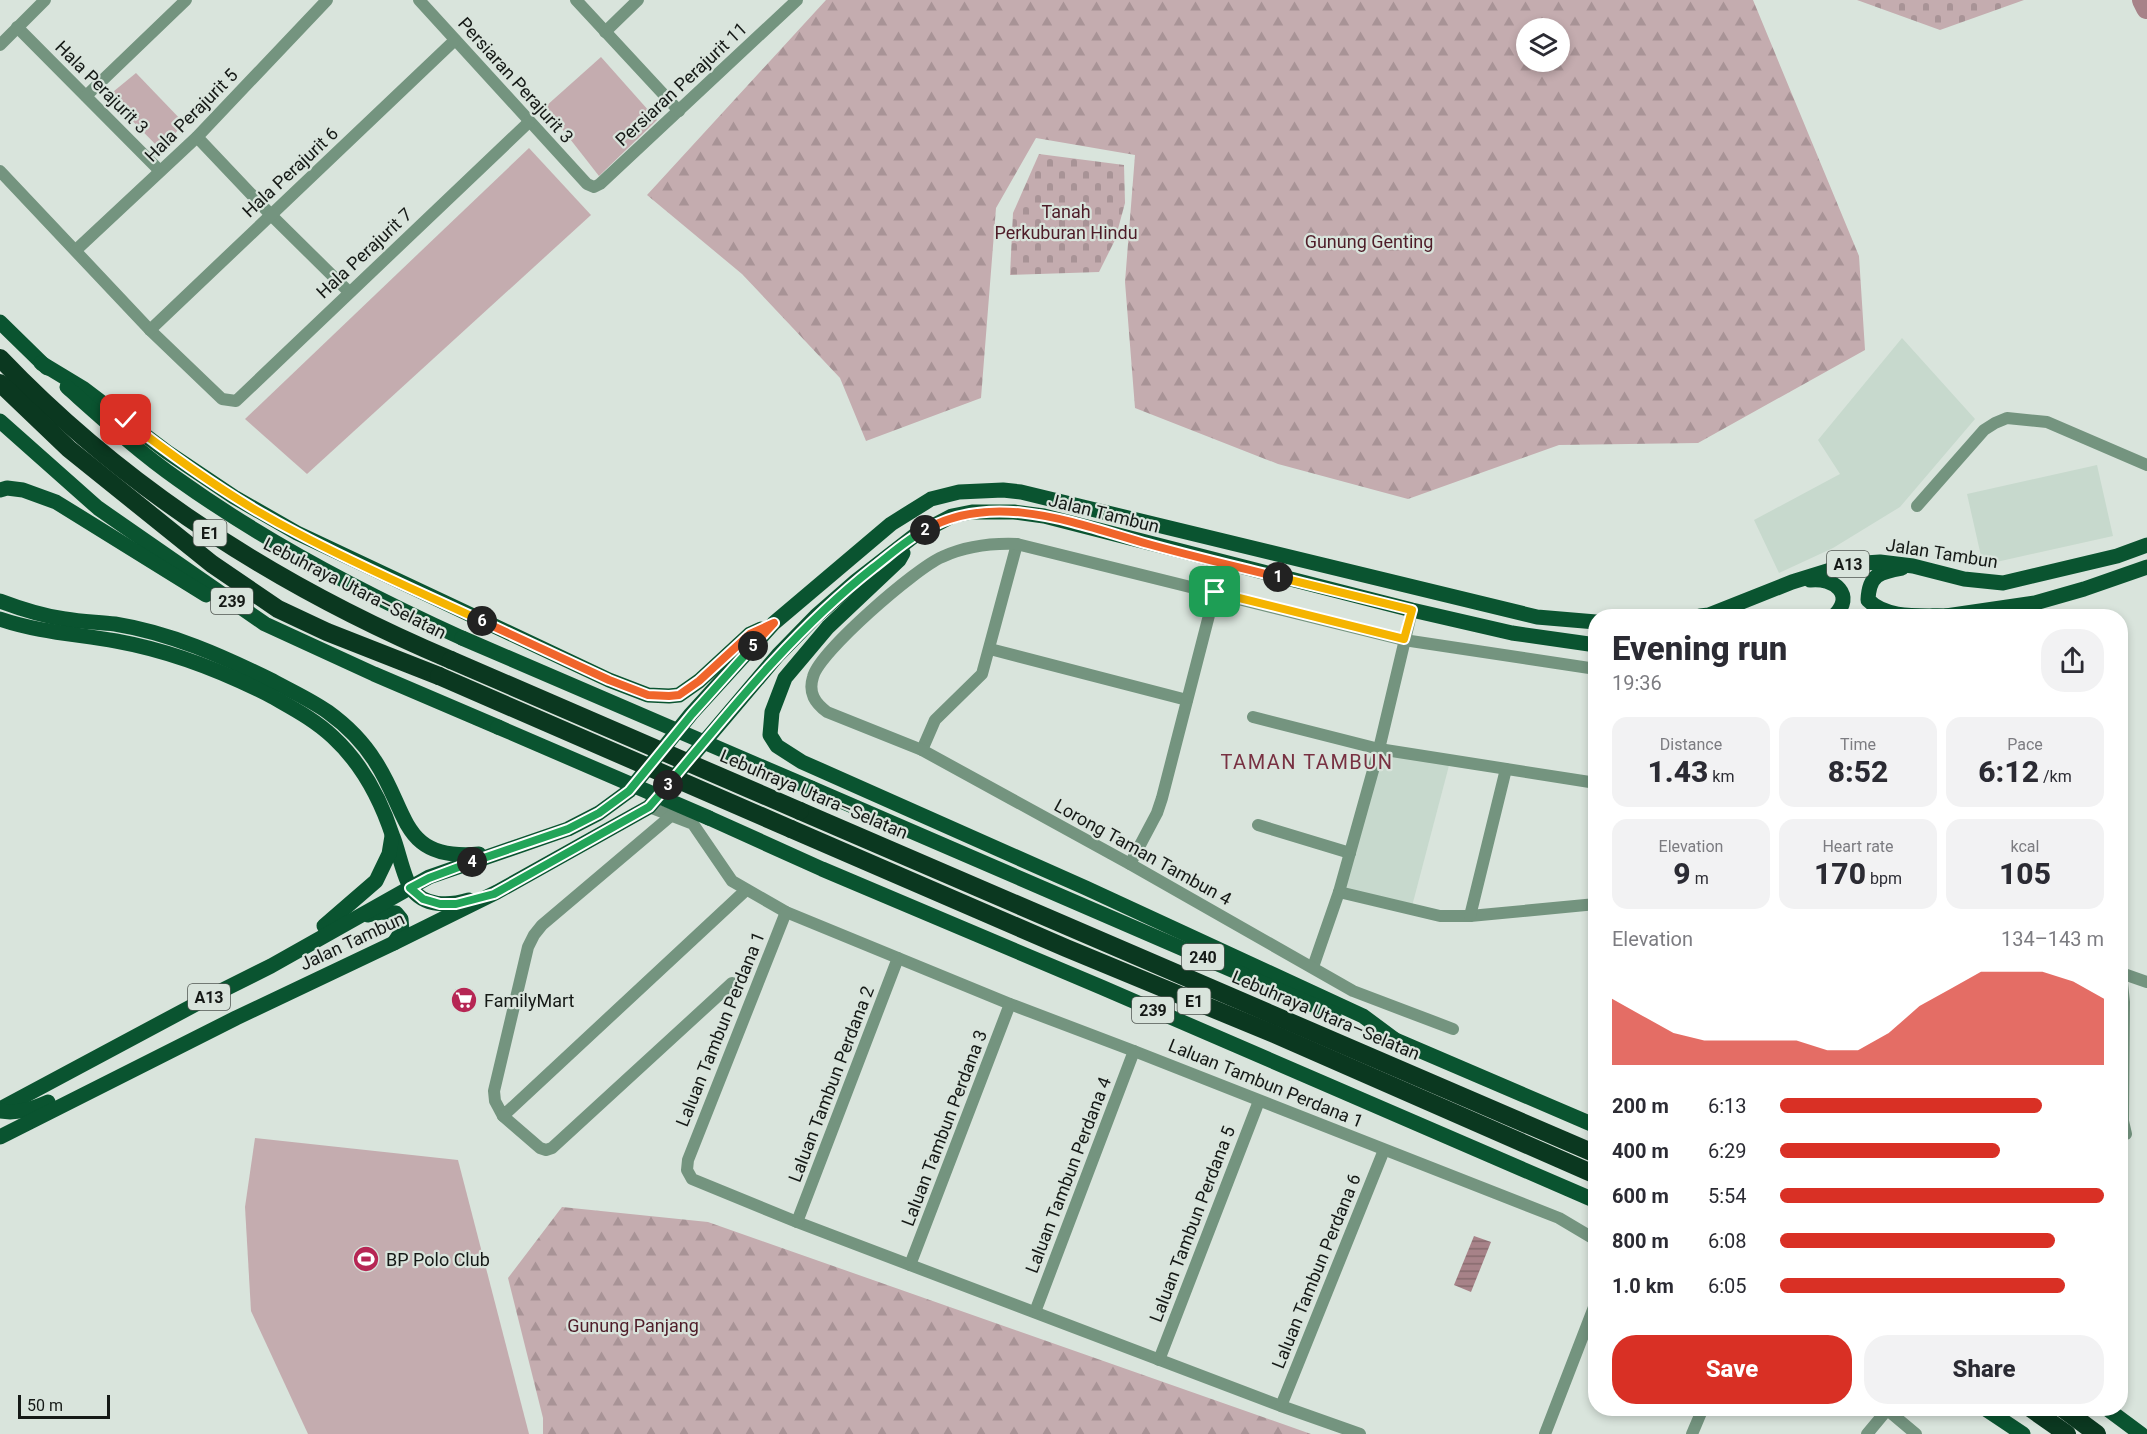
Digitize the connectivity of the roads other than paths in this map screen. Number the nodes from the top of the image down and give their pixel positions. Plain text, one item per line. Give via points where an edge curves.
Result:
1 (45, 0) edge
2 (186, 0) edge
3 (327, 0) edge
4 (418, 0) edge
5 (576, 0) edge
6 (638, 0) edge
7 (797, 0) edge
8 (17, 27) junction
9 (605, 32) junction
10 (455, 40) junction
11 (0, 45) edge
12 (86, 96) junction
13 (679, 111) junction
14 (530, 122) junction
15 (197, 137) junction
16 (0, 171) edge
17 (160, 171) junction
18 (587, 184) joint
19 (271, 215) junction
20 (76, 250) junction
21 (349, 292) junction
22 (0, 322) edge
23 (150, 330) junction
24 (0, 358) edge
25 (41, 363) junction
26 (0, 384) edge
27 (0, 421) edge
28 (2147, 465) edge
29 (0, 490) edge
30 (1917, 506) dead end
31 (914, 536) junction
32 (1017, 544) junction
33 (2147, 545) edge
34 (1913, 566) junction
35 (2147, 567) edge
36 (1792, 582) junction
37 (1215, 592) junction
38 (0, 601) edge
39 (1725, 609) edge
40 (1841, 609) edge
41 (1877, 609) edge
42 (1994, 609) edge
43 (1412, 610) junction
44 (0, 619) edge
45 (1588, 621) edge
46 (774, 623) junction
47 (265, 624) junction
48 (1404, 639) junction
49 (1588, 644) edge
50 (990, 649) junction
51 (1588, 668) edge
52 (1187, 700) junction
53 (1253, 717) dead end
54 (1379, 749) junction
55 (922, 750) junction
56 (1506, 769) junction
57 (1588, 782) edge
58 (649, 807) junction
59 (672, 815) junction
60 (1258, 825) dead end
61 (393, 834) junction
62 (501, 853) junction
63 (1350, 853) junction
64 (1130, 864) junction
65 (410, 888) junction
66 (746, 890) junction
67 (1340, 892) junction
68 (496, 893) junction
69 (1588, 905) edge
70 (786, 912) junction
71 (1470, 916) junction
72 (349, 920) junction
73 (394, 943) junction
74 (898, 958) junction
75 (271, 966) junction
76 (1313, 967) junction
77 (2128, 975) edge
78 (2147, 982) edge
79 (732, 983) dead end
80 (1010, 1004) junction
81 (1453, 1029) dead end
82 (1394, 1039) junction
83 (1134, 1051) junction
84 (104, 1084) junction
85 (1259, 1101) junction
86 (3, 1111) edge
87 (503, 1116) junction
88 (1588, 1123) edge
89 (0, 1137) edge
90 (1384, 1150) junction
91 (1588, 1151) edge
92 (1588, 1171) edge
93 (1588, 1198) edge
94 (797, 1222) junction
95 (1588, 1235) edge
96 (910, 1265) junction
97 (1035, 1312) junction
98 (1588, 1323) edge
99 (1159, 1360) junction
100 (1281, 1406) junction
101 (1700, 1416) edge
102 (1881, 1416) edge
103 (1894, 1416) edge
104 (1996, 1416) edge
105 (2041, 1416) edge
106 (2073, 1416) edge
107 (2116, 1416) edge
108 (1360, 1434) edge
109 (1545, 1434) edge
110 (1692, 1434) edge
111 (1867, 1434) edge
112 (1916, 1434) edge
113 (2023, 1434) edge
114 (2067, 1434) edge
115 (2097, 1434) edge
116 (2140, 1434) edge

1 - 8 street
2 - 12 street
3 - 15 street, Hala Perajurit 5
4 - 10 street, Persiaran Perajurit 3
5 - 9 street
6 - 9 street
7 - 13 street, Persiaran Perajurit 11
8 - 11 street
8 - 12 street, Hala Perajurit 3
9 - 13 street
10 - 14 street, Persiaran Perajurit 3
10 - 19 street, Hala Perajurit 6
12 - 17 street, Hala Perajurit 3
13 - 18 street, Persiaran Perajurit 11 via 600,184
14 - 18 street, Persiaran Perajurit 3
14 - 21 street, Hala Perajurit 7
15 - 17 street, Hala Perajurit 5
15 - 19 street
16 - 20 street
17 - 20 street, Hala Perajurit 5
19 - 21 street
19 - 23 street, Hala Perajurit 6
20 - 23 street
21 - 23 street, Hala Perajurit 7 via 236,401 222,399
22 - 25 main road, 240
24 - 91 highway, Lebuhraya Utara–Selatan / E1, bridge via 75,430 160,499 226,544 345,610 451,660
25 - 46 main road via 84,389 205,478 297,533 648,695 679,695 750,634
25 - 82 main road, 240, bridge via 111,427 178,480 326,572 407,613
26 - 92 highway, E1, bridge via 69,450 212,564 278,609
27 - 47 main road, 239 via 98,508
28 - 30 street via 2047,422 2007,418 1984,430
29 - 47 main road via 23,490 56,502 221,604
31 - 43 main road, Jalan Tambun / A13 via 952,516 972,512 1044,516
31 - 58 main road, Jalan Tambun / A13 via 808,624
31 - 82 main road via 899,560 828,627 785,678 770,724 770,735 777,746 802,762 1363,1016
32 - 37 street
32 - 50 street
32 - 55 street, Lorong Taman Tambun 4 via 983,545 928,563 817,667 813,697 827,712
33 - 34 main road, Jalan Tambun / A13 via 2003,583 1964,579
34 - 36 main road, Jalan Tambun / A13 via 1850,564
34 - 41 main road via 1884,571 1874,578 1868,600
35 - 42 main road via 2035,603
36 - 39 main road, Jalan Tambun / A13
36 - 40 main road via 1821,578 1835,583 1841,591
37 - 48 street
37 - 52 street
38 - 62 main road via 65,619 150,632 197,646 245,667 327,711 350,730 376,762 404,819 421,843 458,856
43 - 48 street
43 - 49 main road, Jalan Tambun / A13 via 1512,633
44 - 61 main road via 22,627 146,647 192,660 292,707 320,724 363,771
45 - 46 main road, Jalan Tambun / A13 via 1537,617 1051,498 1003,490 959,492 931,499 891,524
46 - 62 main road, Jalan Tambun / A13 via 629,791 568,829
47 - 93 main road, 239, bridge via 822,869
48 - 51 street
48 - 54 street
50 - 52 street
50 - 55 street via 982,674 935,720
52 - 64 street via 1157,813
53 - 54 street
54 - 56 street
54 - 63 street
55 - 64 street, Lorong Taman Tambun 4
56 - 57 street
56 - 71 street
58 - 59 street, Laluan Tambun Perdana 1
58 - 68 main road, Jalan Tambun / A13
59 - 66 street, Laluan Tambun Perdana 1 via 693,824 732,881
59 - 87 street via 534,935 494,1091
60 - 63 street
61 - 65 main road
61 - 75 main road via 389,854 376,881
62 - 65 main road, Jalan Tambun / A13
63 - 67 street
64 - 76 street, Lorong Taman Tambun 4
65 - 68 main road via 423,899 440,904 456,904
65 - 72 main road, Jalan Tambun / A13
66 - 70 street, Laluan Tambun Perdana 1
66 - 87 street
67 - 71 street via 1440,916
67 - 76 street
68 - 73 main road, Jalan Tambun / A13
69 - 71 street
70 - 74 street, Laluan Tambun Perdana 1
70 - 94 street, Laluan Tambun Perdana 1 via 687,1170 696,1181
72 - 73 main road via 382,912 396,913 401,918 402,931
72 - 75 main road, Jalan Tambun / A13
73 - 84 main road, Jalan Tambun / A13
74 - 80 street, Laluan Tambun Perdana 1
74 - 94 street, Laluan Tambun Perdana 2
75 - 86 main road, Jalan Tambun / A13
76 - 81 street, Lorong Taman Tambun 4 via 1353,991
77 - 78 street
79 - 87 street via 552,1148 540,1148
80 - 83 street, Laluan Tambun Perdana 1
80 - 96 street, Laluan Tambun Perdana 3
82 - 88 main road, 240
83 - 85 street, Laluan Tambun Perdana 1
83 - 97 street, Laluan Tambun Perdana 4
84 - 86 main road via 78,1088 31,1110
84 - 89 main road, Jalan Tambun / A13
85 - 90 street, Laluan Tambun Perdana 1
85 - 99 street, Laluan Tambun Perdana 5
90 - 95 street, Laluan Tambun Perdana 1 via 1559,1218
90 - 100 street, Laluan Tambun Perdana 6
94 - 96 street
96 - 97 street
97 - 99 street
98 - 109 street
99 - 100 street
100 - 108 street
101 - 110 street
102 - 111 street
103 - 112 street
104 - 113 main road
105 - 114 highway
106 - 115 highway
107 - 116 main road

